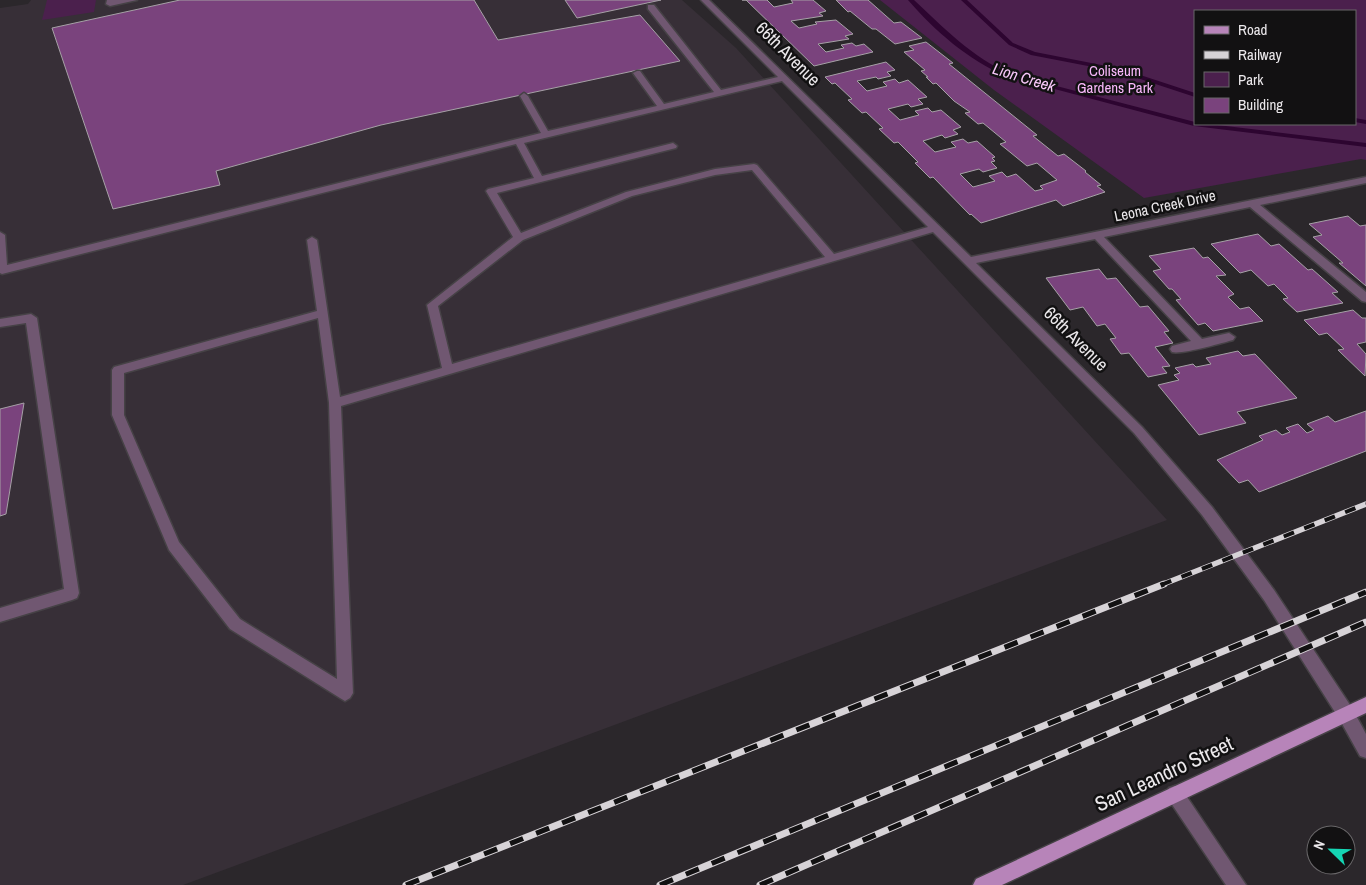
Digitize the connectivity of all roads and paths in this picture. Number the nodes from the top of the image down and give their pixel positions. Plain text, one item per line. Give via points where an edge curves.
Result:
1 (111, 0) edge
2 (133, 0) edge
3 (705, 0) edge
4 (651, 7) dead end
5 (637, 73) dead end
6 (784, 78) junction
7 (720, 94) junction
8 (524, 96) dead end
9 (662, 107) junction
10 (546, 135) junction
11 (519, 141) junction
12 (674, 146) dead end
13 (539, 180) junction
14 (1366, 180) edge
15 (1252, 203) junction
16 (936, 228) junction
17 (0, 235) edge
18 (1096, 235) junction
19 (519, 238) junction
20 (312, 240) dead end
21 (832, 258) junction
22 (970, 261) junction
23 (1366, 298) edge
24 (322, 314) junction
25 (0, 324) edge
26 (1228, 337) dead end
27 (1200, 344) junction
28 (1176, 349) dead end
29 (448, 370) junction
30 (336, 403) junction
31 (0, 615) edge
32 (1366, 705) edge
33 (1346, 714) junction
34 (1366, 750) edge
35 (1175, 794) junction
36 (1010, 879) edge
37 (982, 885) edge
38 (1237, 885) edge

1 - 2 street via 110,4
3 - 6 street, 66th Avenue
4 - 7 street
5 - 9 street
6 - 7 street
6 - 16 street, 66th Avenue
7 - 9 street
8 - 10 street
9 - 10 street
10 - 11 street
11 - 13 street
11 - 17 street via 2,270
12 - 13 street
13 - 19 street via 491,192
14 - 15 street, Leona Creek Drive
15 - 18 street, Leona Creek Drive
15 - 23 street
16 - 21 street
16 - 22 street, 66th Avenue
18 - 22 street, Leona Creek Drive
18 - 27 street
19 - 21 street via 629,194 715,172 754,167
19 - 29 street via 432,305
20 - 24 street
21 - 29 street
22 - 33 street, 66th Avenue via 1138,430 1207,511 1269,595
24 - 30 street
24 - 30 street via 118,370 118,415 174,546 235,624 345,693
25 - 31 street via 31,318 72,593
26 - 27 street
27 - 28 street
29 - 30 street
32 - 33 main road, San Leandro Street
33 - 34 street, 66th Avenue
33 - 35 main road, San Leandro Street
35 - 36 main road, San Leandro Street
35 - 38 street
36 - 37 main road, San Leandro Street

